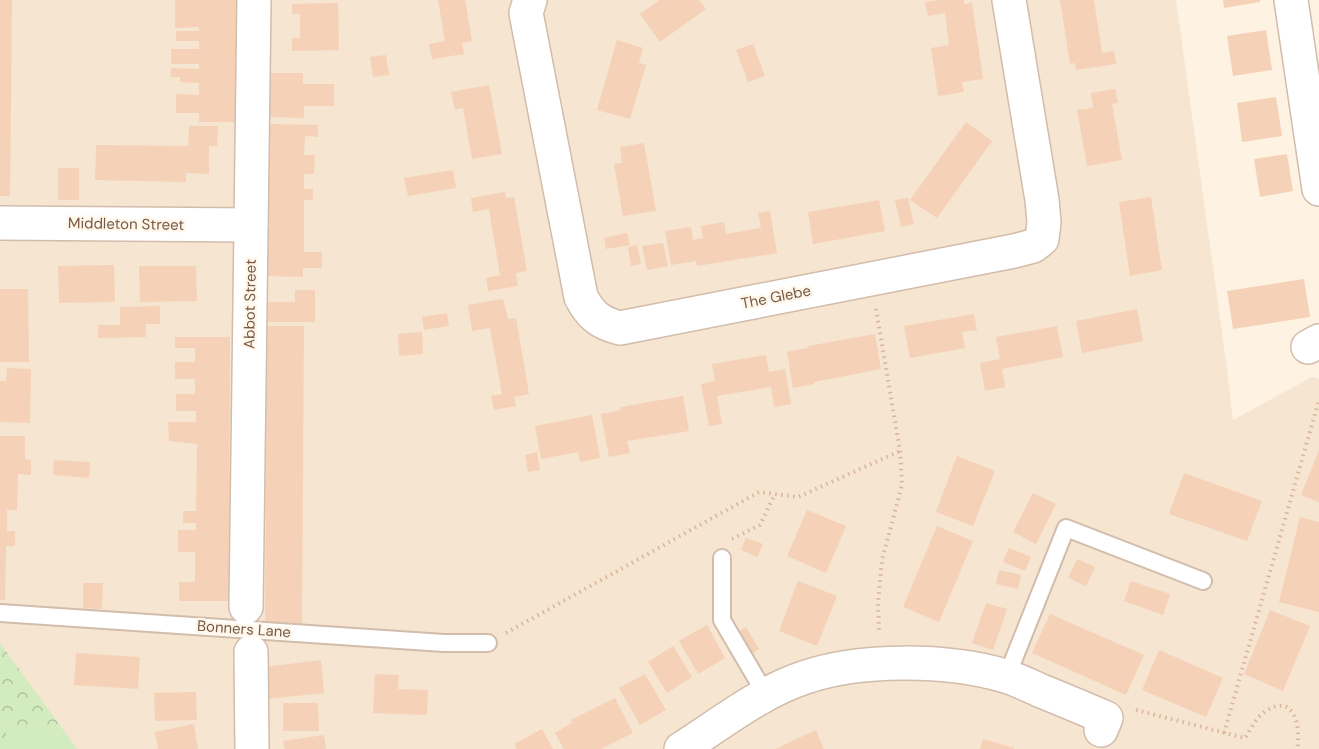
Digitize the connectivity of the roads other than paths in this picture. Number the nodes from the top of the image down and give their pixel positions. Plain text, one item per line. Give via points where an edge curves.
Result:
1 (254, 0) edge
2 (530, 0) edge
3 (1009, 0) edge
4 (1291, 0) edge
5 (1319, 189) edge
6 (0, 223) edge
7 (251, 225) junction
8 (722, 558) road end
9 (1203, 581) dead end
10 (246, 608) dead end
11 (0, 613) edge
12 (488, 643) road end
13 (251, 652) dead end
14 (1007, 676) junction
15 (766, 695) junction
16 (1103, 724) road end
17 (252, 749) edge
18 (681, 749) edge

1 - 7 street, Abbot Street
2 - 3 street, The Glebe via 526,13 580,297 596,320 620,328 1014,251 1042,239 1042,201
4 - 5 street
6 - 7 street, Middleton Street
7 - 10 street, Abbot Street
8 - 15 lane via 722,620
9 - 14 lane via 1066,528
11 - 12 lane, Bonners Lane
13 - 17 street
14 - 15 street via 922,663 881,665 802,678
14 - 16 street
15 - 18 street

